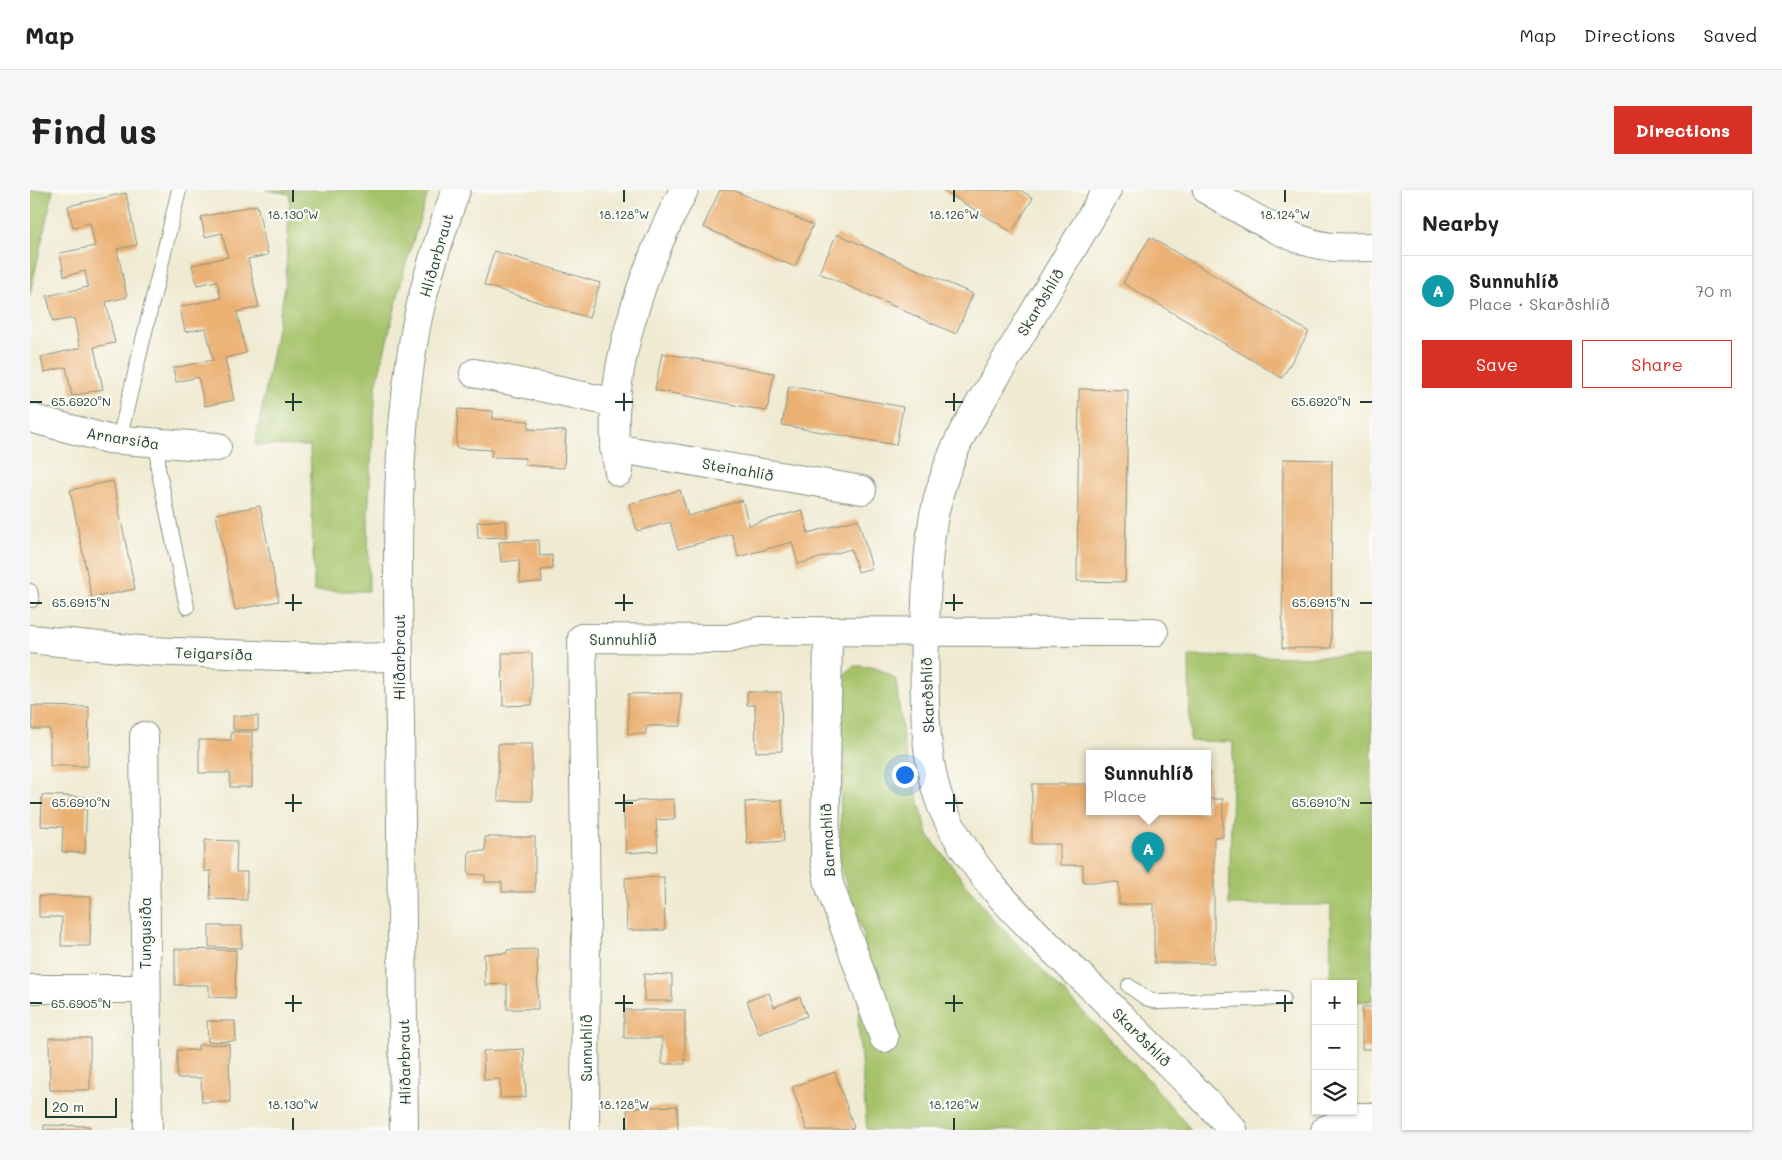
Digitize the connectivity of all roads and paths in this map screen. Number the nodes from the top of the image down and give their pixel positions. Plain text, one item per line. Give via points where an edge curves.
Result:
1 (179, 190) edge
2 (456, 190) edge
3 (684, 190) edge
4 (1107, 190) edge
5 (1207, 190) edge
6 (1372, 247) edge
7 (474, 373) dead end
8 (616, 403) junction
9 (30, 418) edge
10 (120, 440) junction
11 (158, 443) junction
12 (217, 447) dead end
13 (862, 490) dead end
14 (187, 607) dead end
15 (828, 632) junction
16 (1154, 632) dead end
17 (925, 633) junction
18 (30, 639) edge
19 (399, 658) junction
20 (144, 736) dead end
21 (1129, 986) dead end
22 (30, 989) edge
23 (146, 989) junction
24 (1283, 998) dead end
25 (884, 1038) dead end
26 (1372, 1117) edge
27 (148, 1130) edge
28 (404, 1130) edge
29 (585, 1130) edge
30 (1233, 1130) edge
31 (1324, 1130) edge

1 - 10 lane
2 - 19 street, Hlíðarbraut via 427,279 406,392 401,459
3 - 8 street, Steinahlíð via 673,210 638,301 620,371
4 - 17 street, Skarðshlíð via 950,458 939,488 928,544
5 - 6 street via 1276,227 1312,242 1333,247
7 - 8 street
8 - 13 street, Steinahlíð via 616,460
9 - 10 street, Arnarsíða
10 - 11 street, Arnarsíða
11 - 12 street, Arnarsíða
11 - 14 lane via 158,468
15 - 17 street, Sunnuhlíð
15 - 25 street, Barmahlíð via 825,860 829,884
15 - 29 street, Sunnuhlíð via 759,631 727,639 582,638
16 - 17 street, Sunnuhlíð
17 - 30 street, Skarðshlíð via 931,769 941,806 961,845 1031,928
18 - 19 street, Teigarsíða via 149,651
19 - 28 street, Hlíðarbraut
20 - 23 street, Tungusíða
21 - 24 lane via 1146,998 1159,1002
22 - 23 street
23 - 27 street, Tungusíða
26 - 31 street via 1355,1117

